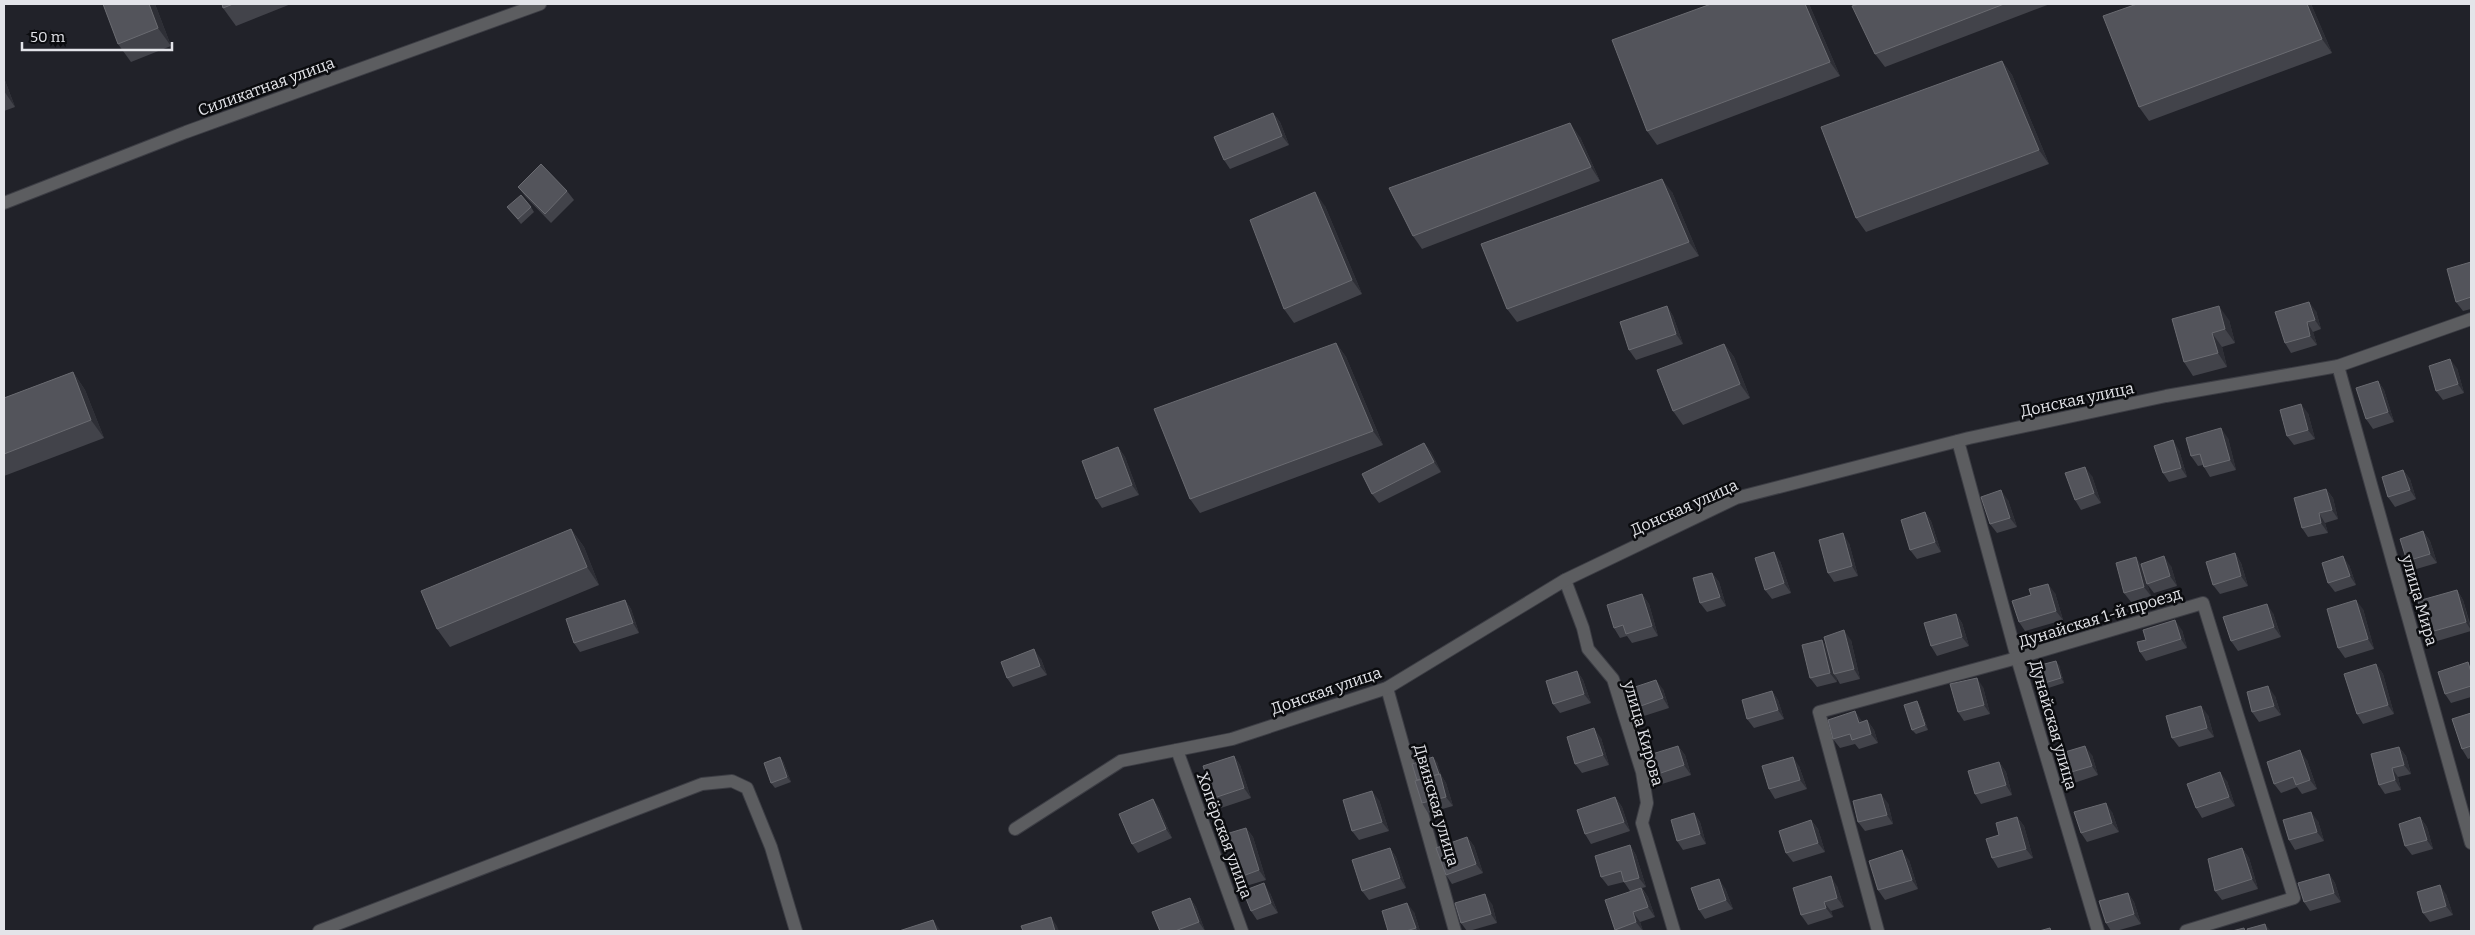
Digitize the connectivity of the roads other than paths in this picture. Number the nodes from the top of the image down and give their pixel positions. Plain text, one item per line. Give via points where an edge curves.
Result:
1 (540, 4) edge
2 (4, 203) edge
3 (2471, 319) edge
4 (2338, 366) junction
5 (1958, 441) junction
6 (1565, 580) junction
7 (2017, 658) junction
8 (1387, 688) junction
9 (1177, 750) junction
10 (1015, 829) dead end
11 (2471, 843) edge
12 (319, 931) edge
13 (796, 931) edge
14 (1242, 931) edge
15 (1455, 931) edge
16 (1674, 931) edge
17 (1878, 931) edge
18 (2098, 931) edge
19 (2186, 931) edge

1 - 2 street, Силикатная улица via 186,132
3 - 4 street, Донская улица
4 - 5 street, Донская улица via 2166,396
4 - 11 street, улица Мира
5 - 6 street, Донская улица via 1736,498
5 - 7 street, Дунайская улица
6 - 8 street, Донская улица
6 - 16 street, улица Кирова via 1588,649 1613,679 1642,772 1646,803 1642,823
7 - 17 street, Дунайская 1-й проезд via 1819,712
7 - 18 street, Дунайская улица
7 - 19 street, Дунайская 1-й проезд via 2203,603 2294,898
8 - 9 street, Донская улица via 1232,739
8 - 15 street, Двинская улица
9 - 10 street, Донская улица via 1121,761
9 - 14 street, Хопёрская улица
12 - 13 street via 702,784 732,780 747,788 771,847

